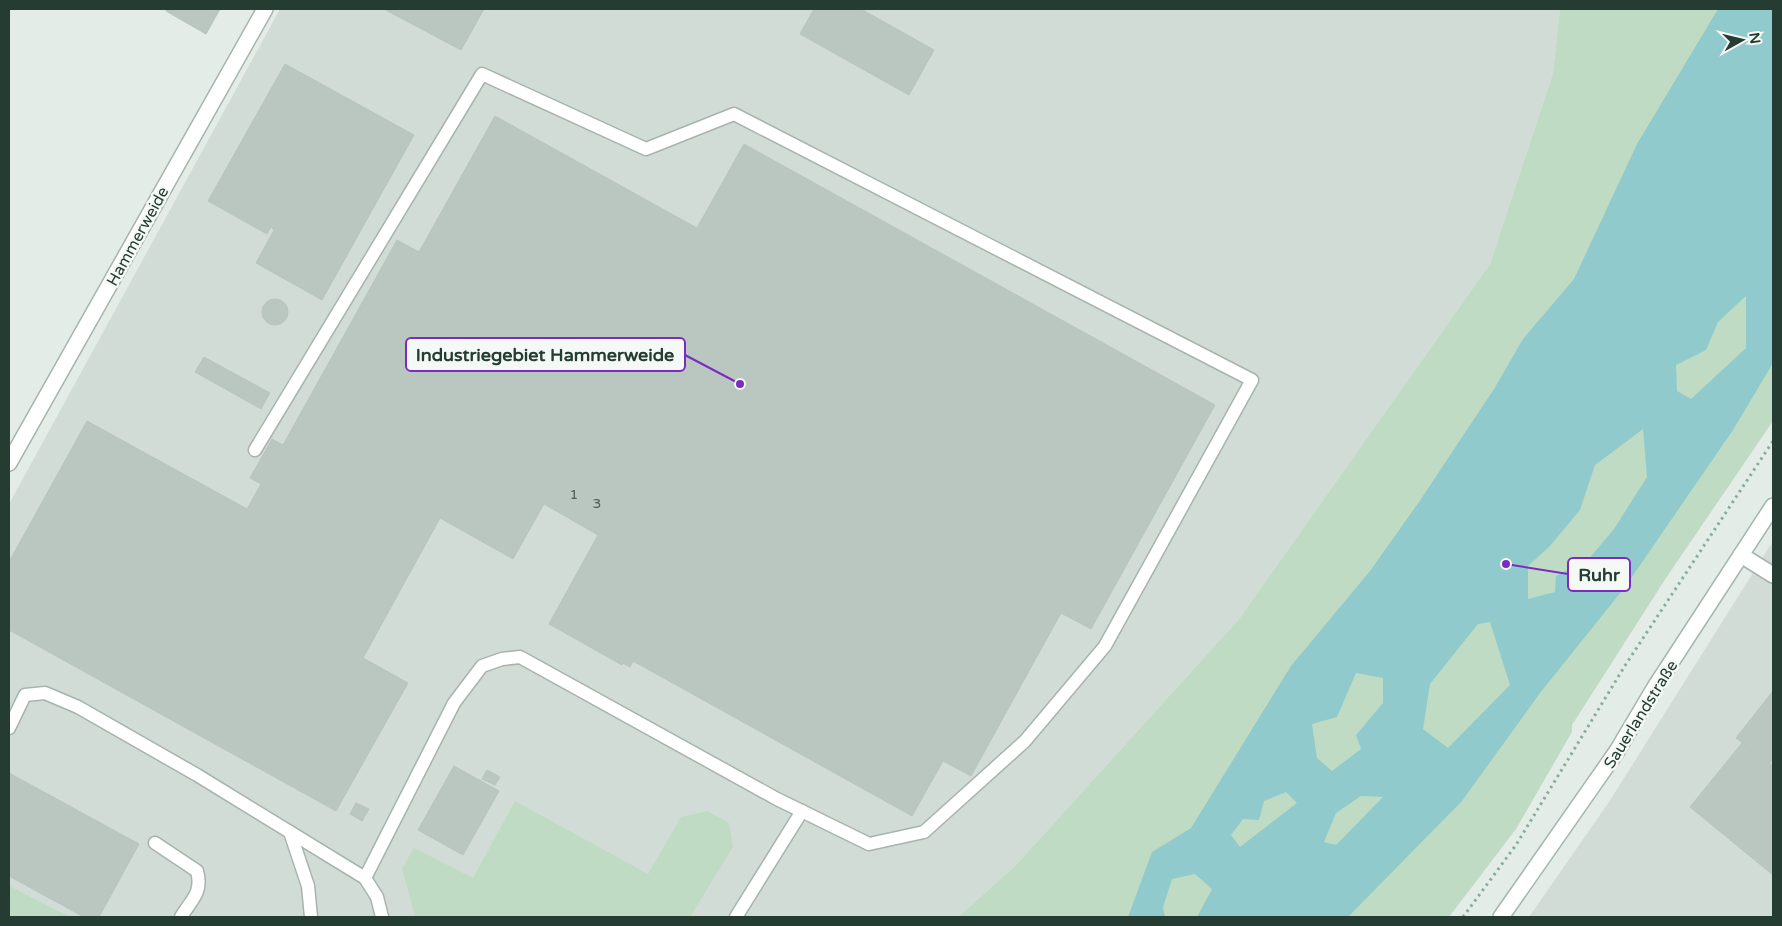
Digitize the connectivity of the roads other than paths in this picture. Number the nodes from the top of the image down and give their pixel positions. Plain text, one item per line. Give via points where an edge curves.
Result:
1 (265, 9) edge
2 (255, 450) dead end
3 (9, 463) edge
4 (1773, 506) edge
5 (1741, 555) junction
6 (1773, 575) edge
7 (9, 728) edge
8 (802, 811) junction
9 (290, 832) junction
10 (155, 843) dead end
11 (365, 878) junction
12 (181, 917) edge
13 (311, 917) edge
14 (382, 917) edge
15 (736, 917) edge
16 (1501, 917) edge

1 - 3 street, Hammerweide
2 - 8 lane via 482,74 646,149 734,114 1252,380 1105,646 1025,741 924,832 869,844
4 - 5 street, Sauerlandstraße
5 - 6 street
5 - 16 street, Sauerlandstraße via 1617,751
7 - 9 lane via 25,695 44,693 86,712
8 - 11 lane via 520,657 502,659 482,666 454,703
8 - 15 lane
9 - 11 lane
9 - 13 lane via 308,886
10 - 12 lane via 197,871 198,892
11 - 14 lane via 377,897

